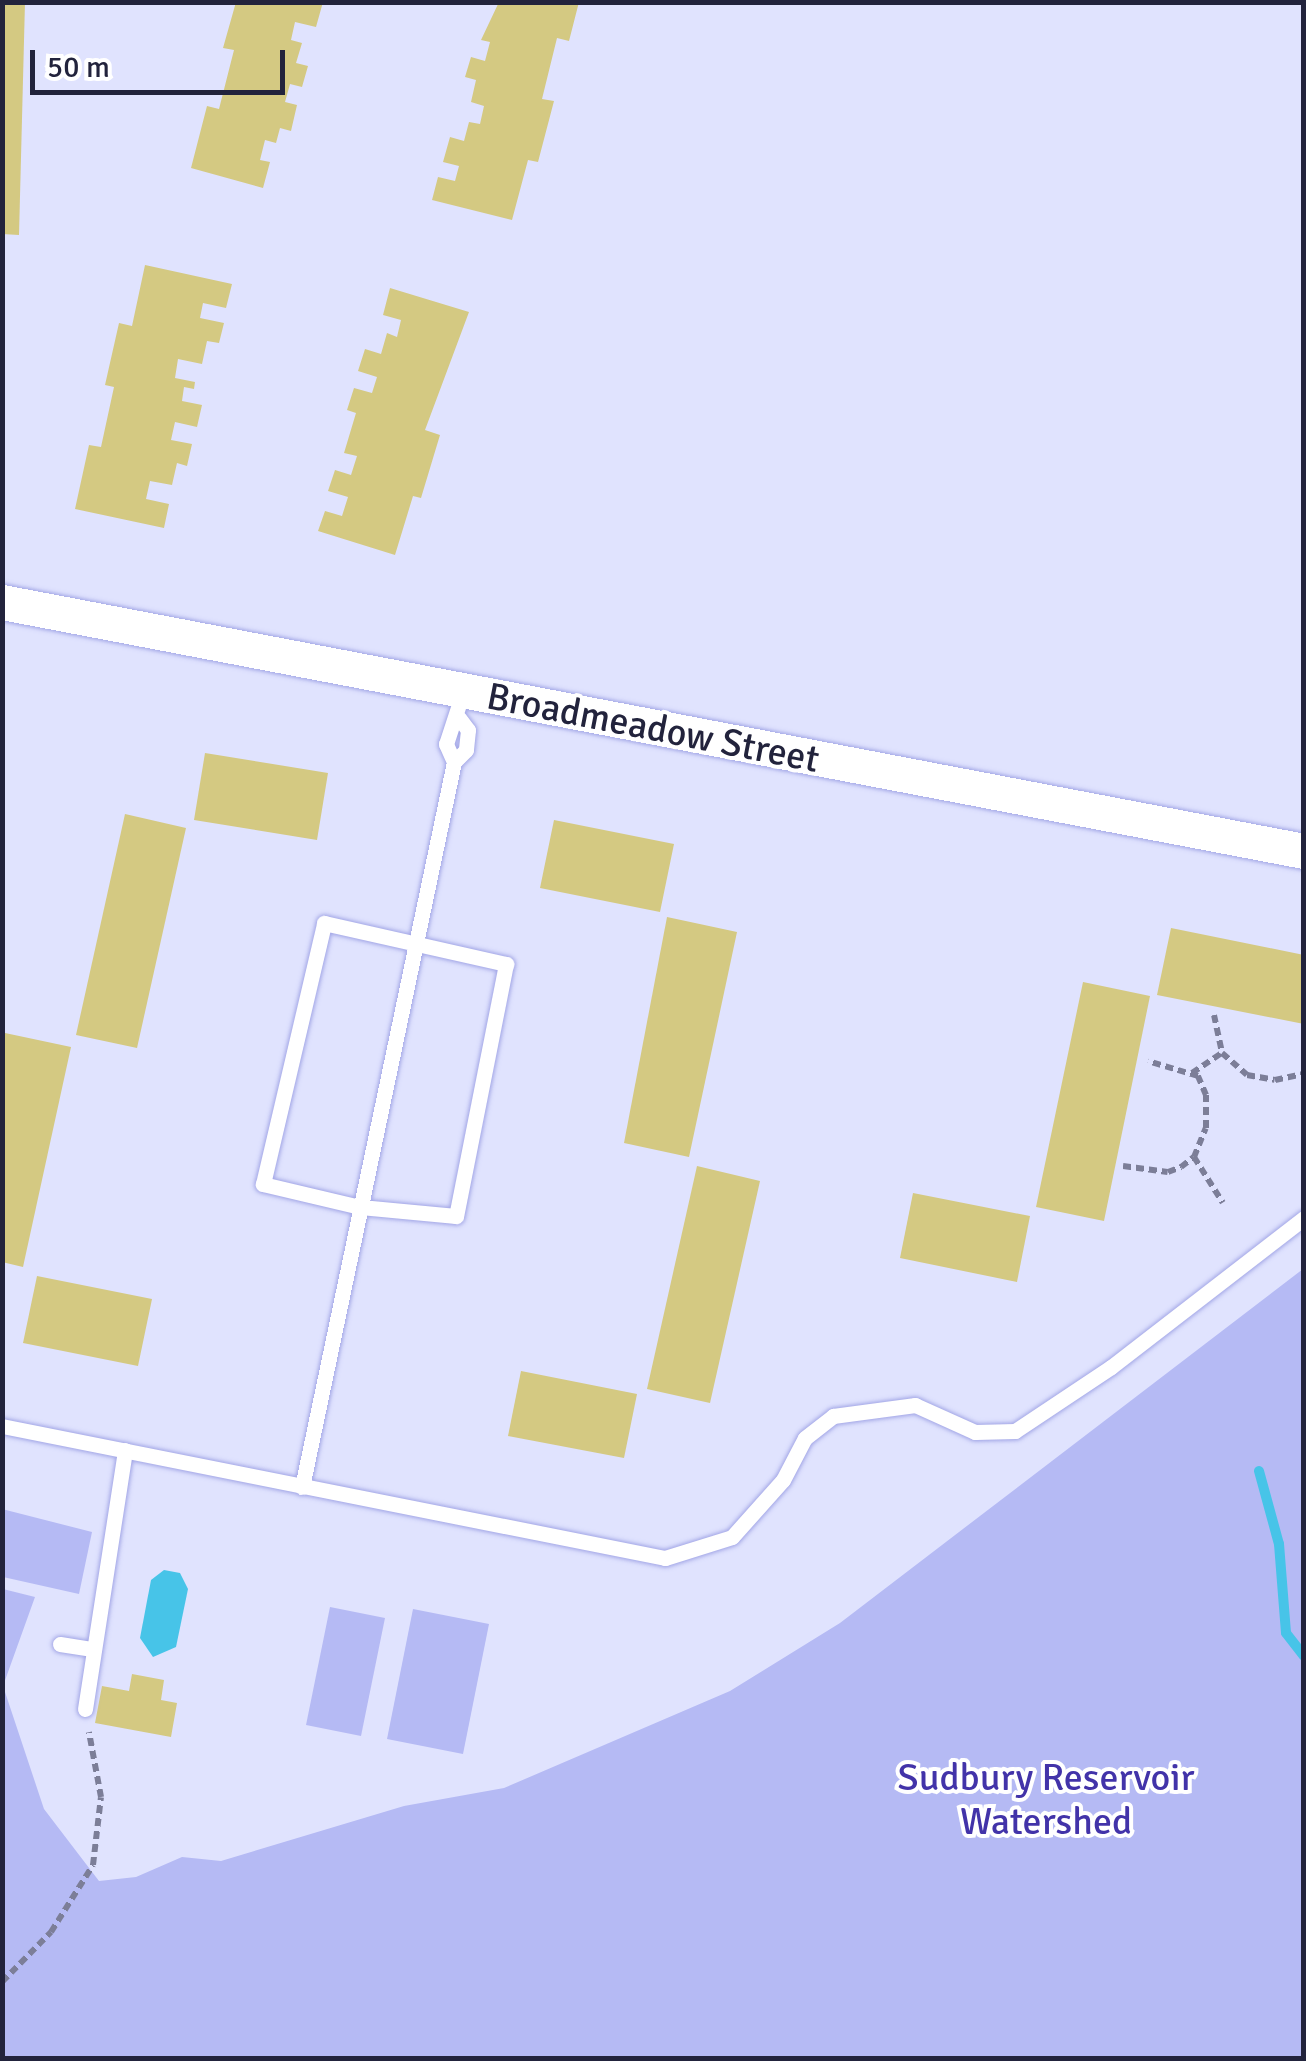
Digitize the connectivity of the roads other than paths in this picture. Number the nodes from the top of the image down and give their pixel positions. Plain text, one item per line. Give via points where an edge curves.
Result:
1 (2, 602) edge
2 (461, 705) junction
3 (1304, 851) edge
4 (415, 944) junction
5 (360, 1208) junction
6 (1304, 1218) edge
7 (2, 1426) edge
8 (125, 1450) junction
9 (302, 1486) junction
10 (60, 1644) dead end
11 (93, 1649) junction
12 (85, 1709) road end

1 - 2 street, Broadmeadow Street
2 - 3 street, Broadmeadow Street
2 - 4 lane via 448,728 454,762
4 - 5 lane
4 - 5 lane via 506,964 456,1216
4 - 5 lane via 324,923 263,1184
5 - 9 lane
6 - 9 lane via 1111,1368 1015,1431 975,1432 915,1405 833,1416 805,1438 757,1512 710,1548 666,1558
7 - 8 lane
8 - 9 lane
8 - 11 lane
10 - 11 lane
11 - 12 lane

